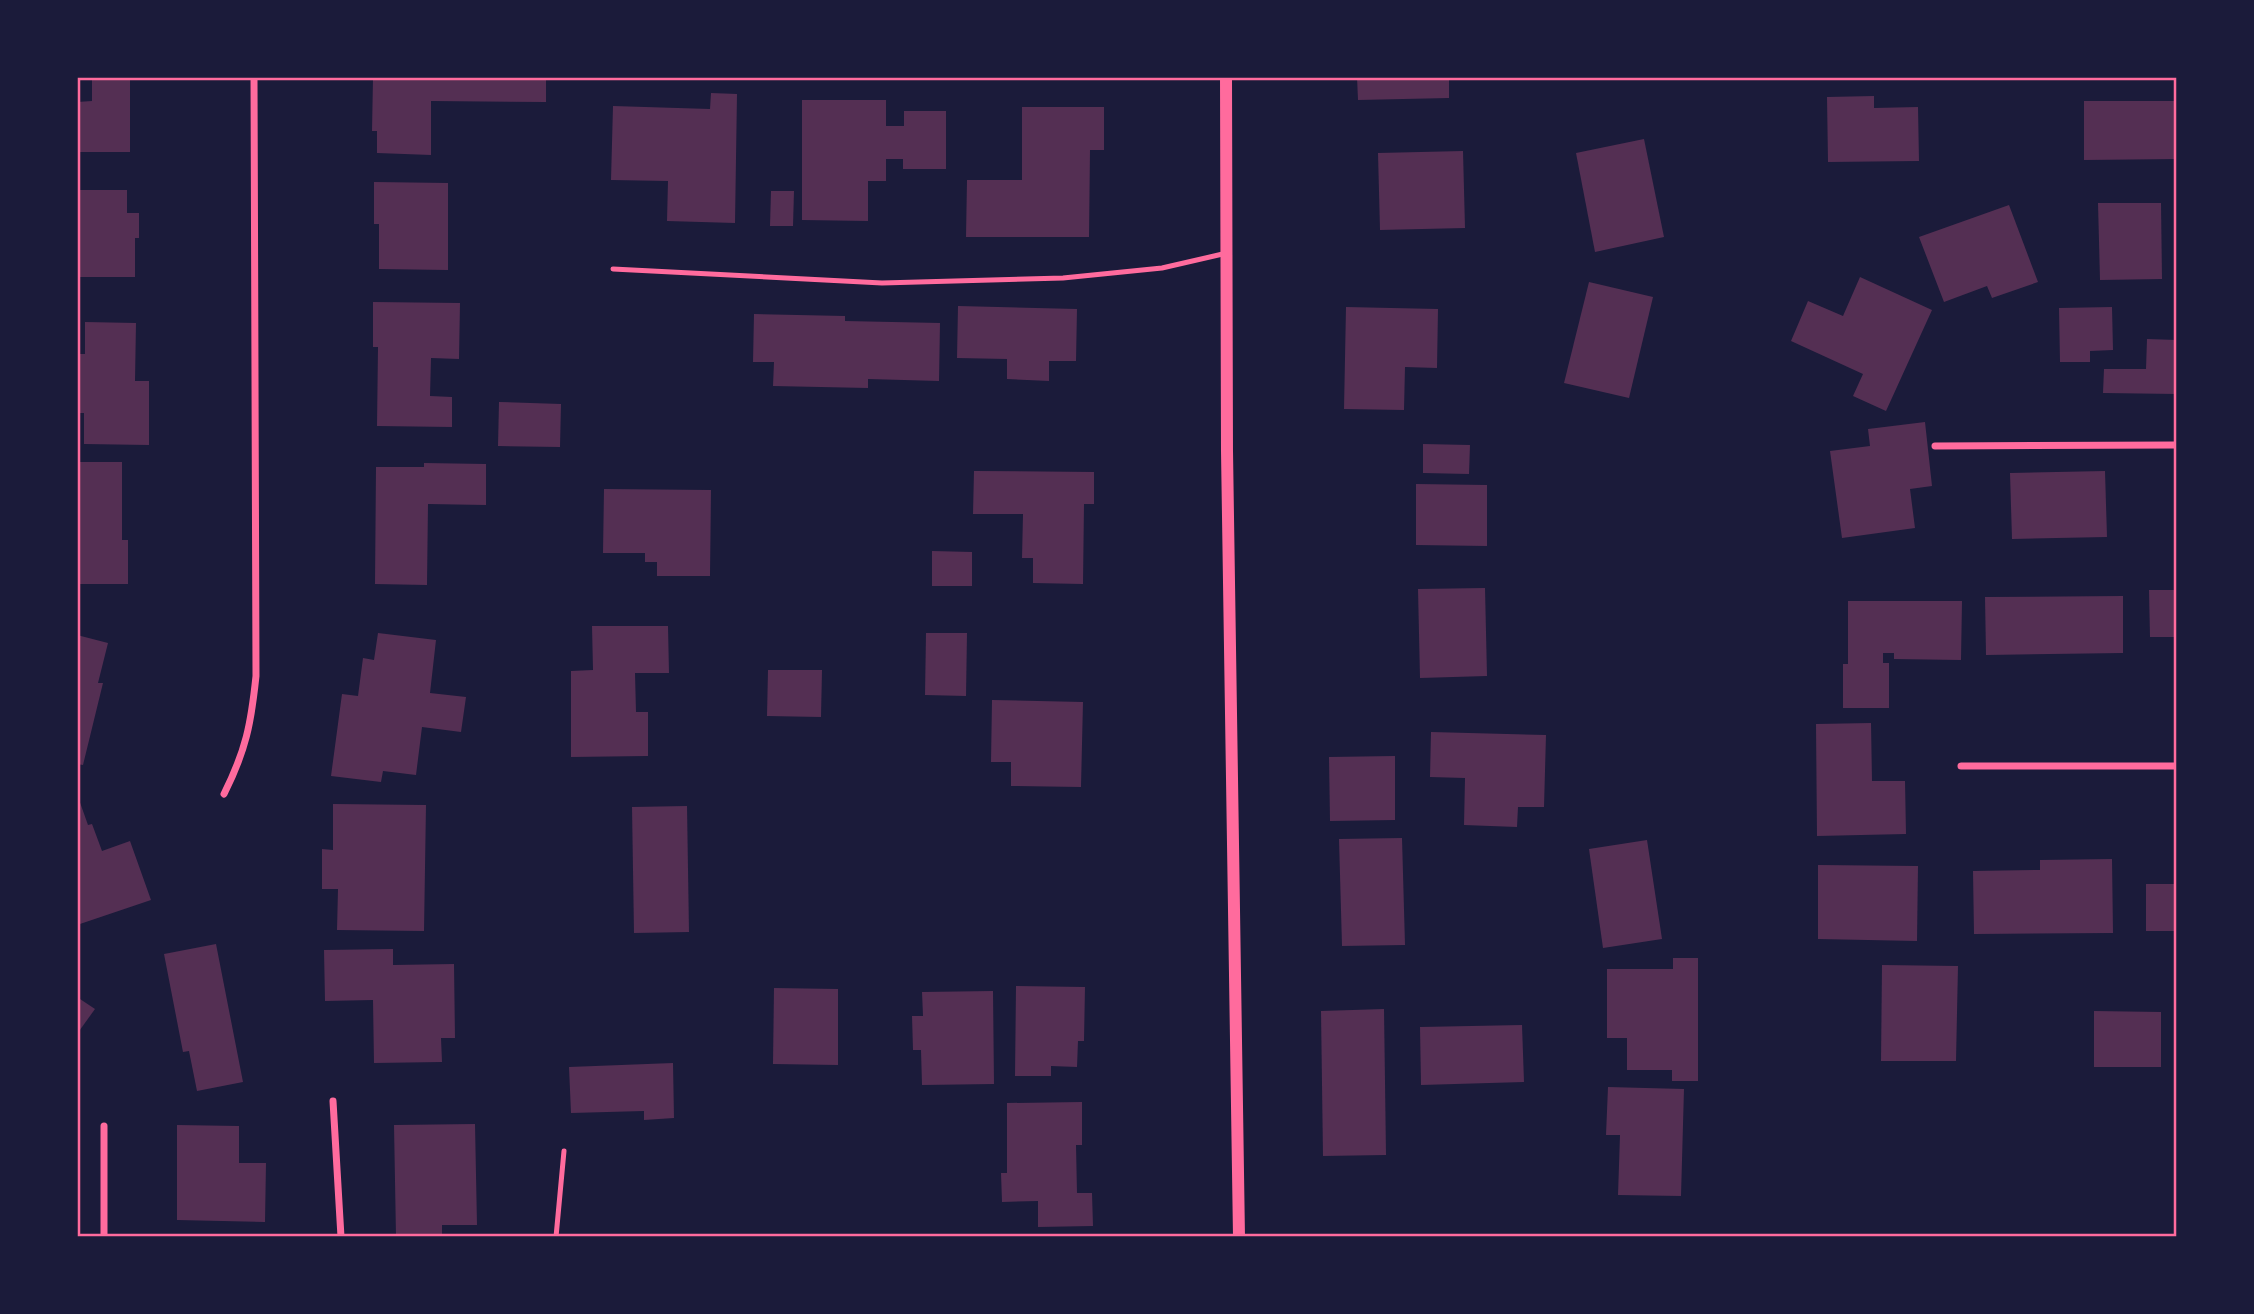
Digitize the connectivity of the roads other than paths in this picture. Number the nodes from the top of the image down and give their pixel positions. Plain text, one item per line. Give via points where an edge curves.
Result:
1 (254, 77) edge
2 (1226, 77) edge
3 (1227, 253) junction
4 (613, 269) dead end
5 (2177, 445) edge
6 (1935, 446) dead end
7 (1961, 766) dead end
8 (2177, 766) edge
9 (224, 794) dead end
10 (333, 1101) dead end
11 (104, 1126) dead end
12 (564, 1151) dead end
13 (104, 1237) edge
14 (341, 1237) edge
15 (556, 1237) edge
16 (1239, 1237) edge

1 - 9 street via 256,676 251,725 240,763
2 - 3 street
3 - 4 lane via 1162,268 1063,278 882,283
3 - 16 street
5 - 6 street
7 - 8 street
10 - 14 street
11 - 13 street
12 - 15 lane

